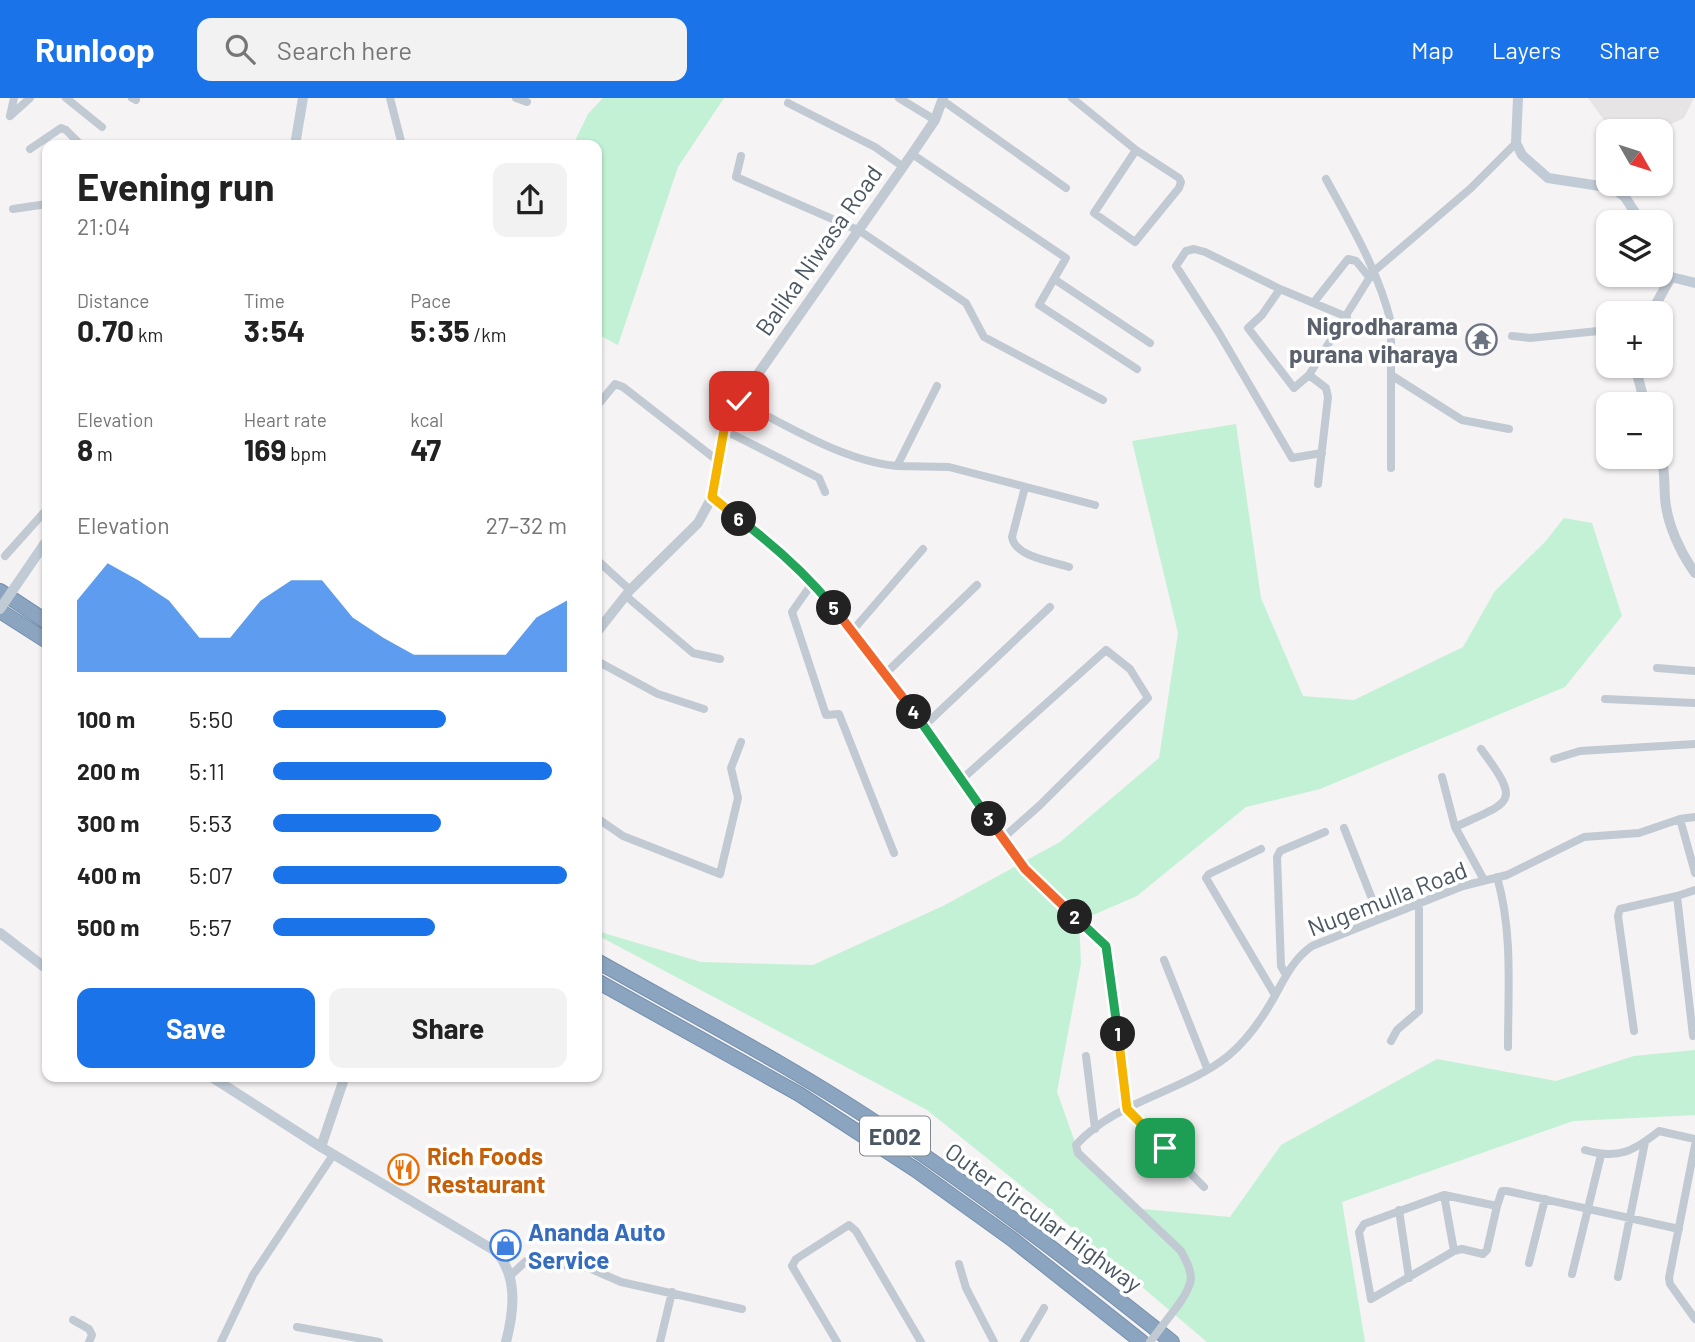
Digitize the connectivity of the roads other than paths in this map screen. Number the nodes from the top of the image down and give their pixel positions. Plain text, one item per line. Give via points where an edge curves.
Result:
1 (14, 98) edge
2 (30, 98) edge
3 (66, 98) edge
4 (303, 98) edge
5 (390, 98) edge
6 (516, 98) edge
7 (899, 98) edge
8 (1072, 98) edge
9 (1518, 98) edge
10 (942, 99) edge
11 (527, 102) dead end
12 (788, 103) dead end
13 (935, 120) junction
14 (102, 127) dead end
15 (43, 140) edge
16 (76, 140) edge
17 (296, 140) edge
18 (401, 140) edge
19 (42, 141) edge
20 (1516, 142) junction
21 (30, 149) dead end
22 (1136, 150) junction
23 (912, 154) junction
24 (741, 156) dead end
25 (902, 166) junction
26 (1326, 179) dead end
27 (1066, 188) dead end
28 (42, 205) edge
29 (13, 209) dead end
30 (1633, 210) edge
31 (860, 231) junction
32 (1371, 275) junction
33 (1673, 278) edge
34 (1054, 279) junction
35 (1695, 283) edge
36 (1280, 289) junction
37 (1314, 302) junction
38 (1347, 317) junction
39 (1596, 331) edge
40 (1512, 336) dead end
41 (1150, 344) dead end
42 (1138, 369) dead end
43 (1391, 374) junction
44 (1309, 375) junction
45 (937, 386) dead end
46 (602, 400) edge
47 (1103, 400) dead end
48 (739, 401) junction
49 (1509, 429) dead end
50 (724, 430) junction
51 (1322, 453) junction
52 (718, 461) junction
53 (897, 466) junction
54 (1391, 468) dead end
55 (1664, 469) edge
56 (1318, 484) dead end
57 (1025, 487) junction
58 (824, 492) dead end
59 (712, 497) junction
60 (1095, 505) dead end
61 (42, 515) edge
62 (42, 547) edge
63 (923, 549) dead end
64 (5, 556) dead end
65 (602, 565) edge
66 (1069, 567) dead end
67 (1695, 573) edge
68 (813, 582) junction
69 (977, 584) dead end
70 (0, 591) edge
71 (628, 593) junction
72 (1051, 607) dead end
73 (0, 610) edge
74 (42, 619) edge
75 (602, 626) edge
76 (853, 630) junction
77 (42, 638) edge
78 (720, 659) dead end
79 (602, 664) edge
80 (1657, 668) dead end
81 (1695, 671) edge
82 (886, 673) junction
83 (1605, 699) dead end
84 (1695, 702) edge
85 (704, 709) dead end
86 (924, 726) junction
87 (741, 742) dead end
88 (1695, 744) edge
89 (1481, 749) dead end
90 (1554, 759) dead end
91 (1443, 777) dead end
92 (961, 780) junction
93 (1695, 817) edge
94 (1680, 819) junction
95 (602, 821) edge
96 (1455, 827) junction
97 (1343, 828) dead end
98 (1325, 831) dead end
99 (1003, 838) junction
100 (1261, 849) dead end
101 (894, 853) dead end
102 (1695, 873) edge
103 (1497, 877) junction
104 (1484, 880) junction
105 (1695, 890) edge
106 (1676, 896) junction
107 (1419, 903) junction
108 (1380, 919) junction
109 (0, 933) edge
110 (1164, 960) dead end
111 (602, 964) edge
112 (42, 965) edge
113 (1286, 975) junction
114 (602, 984) edge
115 (1275, 995) junction
116 (1634, 1031) dead end
117 (1693, 1036) edge
118 (1391, 1041) dead end
119 (1508, 1047) dead end
120 (1086, 1056) dead end
121 (1207, 1068) junction
122 (219, 1082) edge
123 (343, 1082) edge
124 (1127, 1109) junction
125 (1095, 1129) junction
126 (1695, 1139) edge
127 (1645, 1142) junction
128 (1695, 1145) edge
129 (320, 1147) junction
130 (1585, 1150) dead end
131 (333, 1154) junction
132 (1601, 1155) junction
133 (1204, 1187) dead end
134 (1444, 1195) junction
135 (1545, 1199) junction
136 (1497, 1206) junction
137 (1589, 1209) junction
138 (1399, 1210) junction
139 (1630, 1218) junction
140 (1679, 1229) junction
141 (1454, 1251) junction
142 (1529, 1263) dead end
143 (959, 1264) dead end
144 (1572, 1274) dead end
145 (511, 1275) junction
146 (1618, 1277) dead end
147 (1409, 1278) junction
148 (672, 1292) junction
149 (1044, 1308) dead end
150 (742, 1309) dead end
151 (1695, 1319) edge
152 (73, 1320) dead end
153 (297, 1327) dead end
154 (354, 1339) edge
155 (89, 1342) edge
156 (221, 1342) edge
157 (379, 1342) edge
158 (506, 1342) edge
159 (660, 1342) edge
160 (837, 1342) edge
161 (920, 1342) edge
162 (994, 1342) edge
163 (1024, 1342) edge
164 (1142, 1342) edge
165 (1150, 1342) edge
166 (1172, 1342) edge

1 - 2 street via 10,116
3 - 14 street
4 - 17 main road
5 - 18 street
6 - 11 street
7 - 13 street
8 - 22 street
9 - 20 main road
10 - 13 street, Balika Niwasa Road
10 - 27 street
12 - 25 street via 875,147
13 - 23 street, Balika Niwasa Road
15 - 16 street via 61,128
19 - 21 street
20 - 30 main road via 1522,155 1548,178 1613,188
20 - 32 street
22 - 22 street via 1181,182 1135,242 1094,213
23 - 25 street, Balika Niwasa Road
23 - 34 street via 1066,258
24 - 31 street via 736,177
25 - 31 street, Balika Niwasa Road
26 - 32 street via 1359,239
28 - 29 street
31 - 47 street via 967,303 984,337
31 - 48 street, Balika Niwasa Road
32 - 37 street via 1348,259
32 - 38 street
32 - 43 street via 1391,323
33 - 35 main road
34 - 41 street
34 - 42 street via 1039,305
36 - 37 street
36 - 44 street via 1248,327 1294,388
36 - 51 street via 1194,249 1186,251 1176,266 1292,458
37 - 38 street
38 - 44 street
39 - 40 street
43 - 49 street via 1462,420
43 - 54 street
44 - 51 street via 1326,388 1328,397
45 - 53 street
46 - 52 street via 615,384 623,387
48 - 50 street, Balika Niwasa Road
48 - 53 street via 821,443
50 - 52 street, Balika Niwasa Road
50 - 58 street via 819,478
51 - 56 street
52 - 59 street, Balika Niwasa Road
53 - 57 street via 949,467
55 - 67 street via 1672,529
57 - 60 street
57 - 66 street via 1013,543 1024,552
59 - 68 street
59 - 71 street, Balika Niwasa Road via 698,523
61 - 64 street
62 - 73 main road, bridge
63 - 76 street
65 - 71 street
68 - 76 street
68 - 101 street via 792,612 826,715 839,714
69 - 82 street
70 - 74 highway
71 - 75 street, Balika Niwasa Road
71 - 78 street via 693,653
72 - 86 street
73 - 77 highway
76 - 82 street
79 - 85 street via 657,694
80 - 81 street
82 - 86 street
83 - 84 street
86 - 92 street
87 - 95 street via 731,768 738,798 720,874 623,836
88 - 90 street via 1580,751
89 - 96 street via 1503,778 1506,799 1501,807
91 - 96 street
92 - 99 street
92 - 99 street via 1106,649 1130,670 1148,698
93 - 94 street, Nugemulla Road
94 - 102 street
94 - 103 street, Nugemulla Road via 1639,832 1584,837
96 - 104 street
97 - 108 street
98 - 113 street via 1280,851 1277,858 1281,966
99 - 124 street via 1025,869 1106,946
100 - 115 street via 1206,878
103 - 104 street, Nugemulla Road
103 - 119 street via 1507,933
104 - 107 street, Nugemulla Road
105 - 106 street
106 - 116 street via 1620,909
106 - 117 street
107 - 108 street, Nugemulla Road
107 - 118 street via 1419,1011
108 - 113 street, Nugemulla Road via 1312,946 1297,956
109 - 112 main road
110 - 121 street
111 - 166 highway, Outer Circular Highway / E002 via 890,1132
113 - 115 street, Nugemulla Road
114 - 164 highway, Outer Circular Highway / E002 via 799,1094 916,1170
115 - 121 street, Nugemulla Road via 1246,1037 1228,1056
120 - 125 street
121 - 124 street, Nugemulla Road
122 - 129 main road
123 - 129 street
124 - 125 street, Nugemulla Road
124 - 133 street
125 - 165 street, Nugemulla Road, bridge via 1076,1145 1078,1153 1181,1251 1192,1270 1191,1287
126 - 127 street via 1659,1130
127 - 132 street via 1619,1154
127 - 139 street
128 - 140 street
129 - 131 main road
130 - 132 street
131 - 145 main road via 485,1243 507,1264
131 - 156 street via 253,1275
132 - 137 street
134 - 136 street
134 - 138 street
134 - 141 street
135 - 136 street via 1502,1191
135 - 137 street
135 - 142 street
136 - 141 street via 1487,1250 1483,1254
137 - 139 street
137 - 144 street
138 - 147 street
138 - 147 street via 1364,1224 1359,1232 1371,1299
139 - 140 street
139 - 146 street
140 - 151 street via 1669,1278
141 - 147 street
143 - 162 street
145 - 148 street via 526,1261 589,1268 621,1282
145 - 158 main road via 512,1312
148 - 150 street
148 - 159 street
149 - 163 street
152 - 155 street via 89,1329
153 - 154 street
154 - 157 street
160 - 161 street via 792,1266 849,1225

